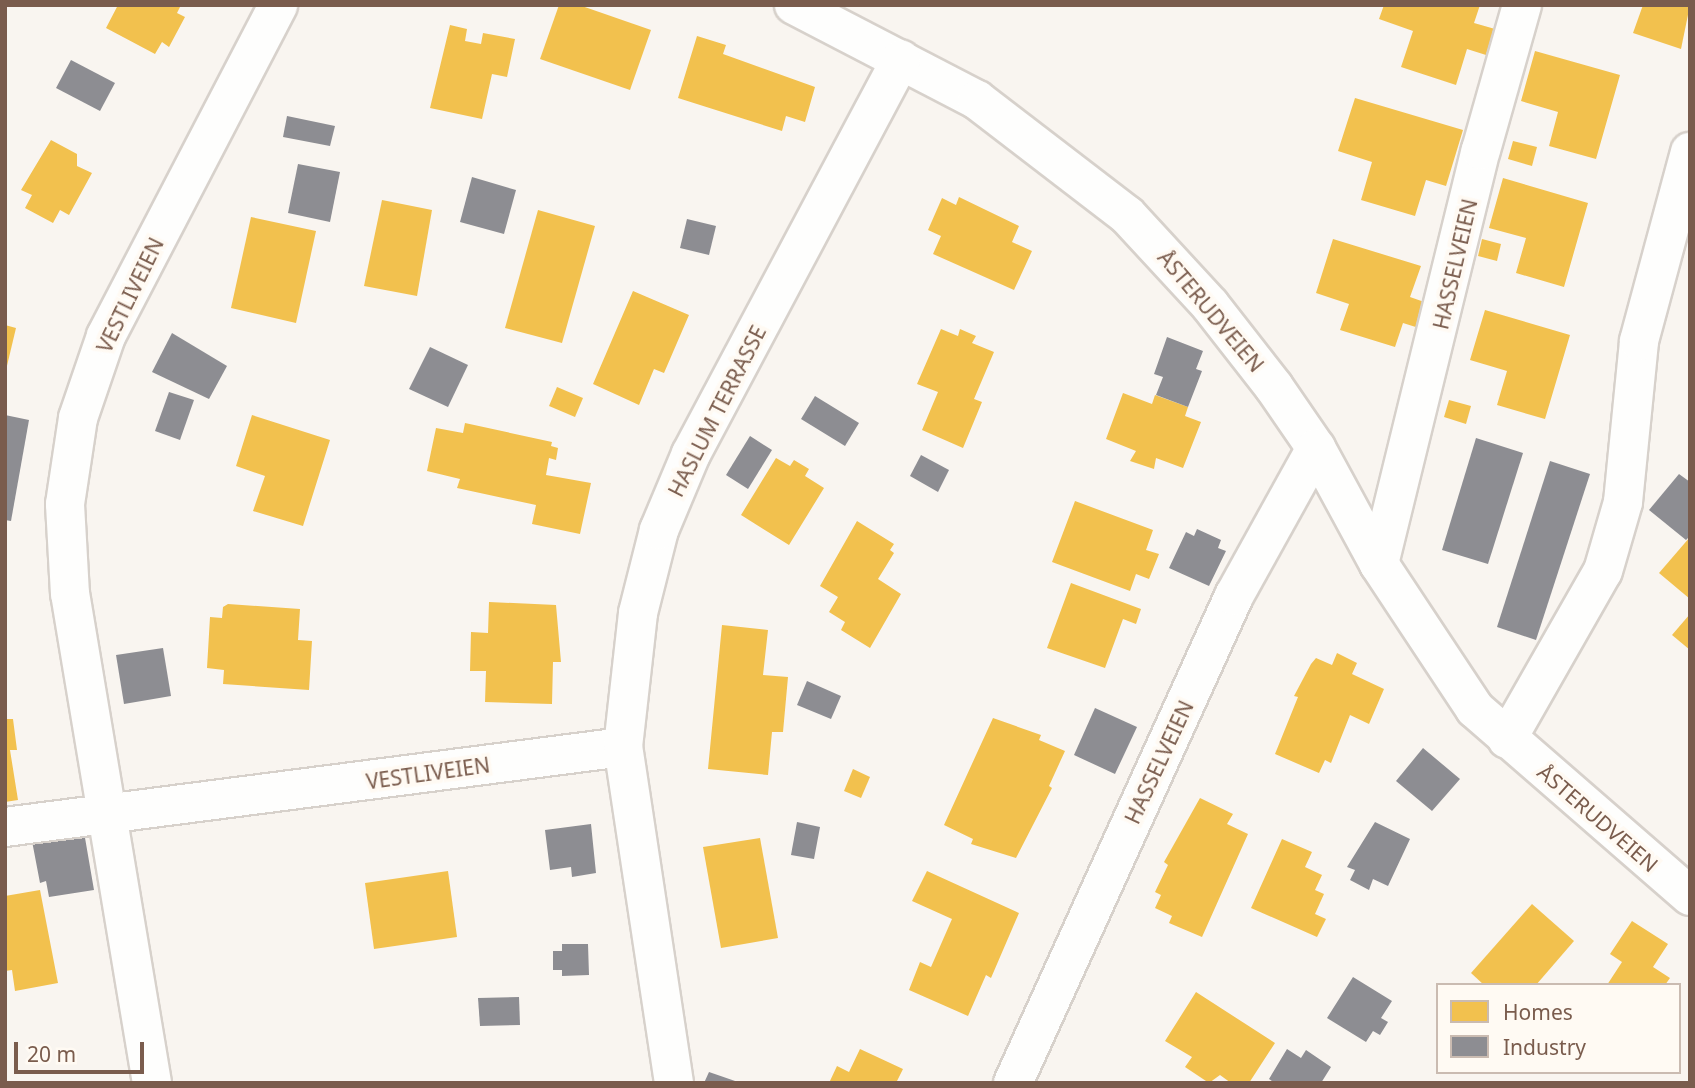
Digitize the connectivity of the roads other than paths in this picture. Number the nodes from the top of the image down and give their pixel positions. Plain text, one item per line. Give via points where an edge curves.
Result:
1 (278, 5) edge
2 (794, 5) edge
3 (1522, 5) edge
4 (901, 59) junction
5 (1690, 152) edge
6 (1316, 448) junction
7 (1379, 564) junction
8 (1507, 739) junction
9 (623, 747) junction
10 (107, 816) junction
11 (5, 827) edge
12 (1690, 895) edge
13 (152, 1083) edge
14 (674, 1083) edge
15 (1013, 1083) edge

1 - 10 street, VESTLIVEIEN via 106,335 78,418 65,505 70,594
2 - 4 street, ÅSTERUDVEIEN
3 - 7 street, HASSELVEIEN via 1481,150
4 - 6 street, ÅSTERUDVEIEN via 977,100 1127,215 1210,305
4 - 9 street, HASLUM TERRASSE via 691,454 659,530 638,613
5 - 8 street via 1639,341 1623,502 1603,571
6 - 7 street, ÅSTERUDVEIEN
6 - 15 street, HASSELVEIEN via 1234,596
7 - 8 street, ÅSTERUDVEIEN via 1475,709
8 - 12 street, ÅSTERUDVEIEN
9 - 10 street, VESTLIVEIEN
9 - 14 street, HASLUM TERRASSE
10 - 11 street, VESTLIVEIEN
10 - 13 street, VESTLIVEIEN

